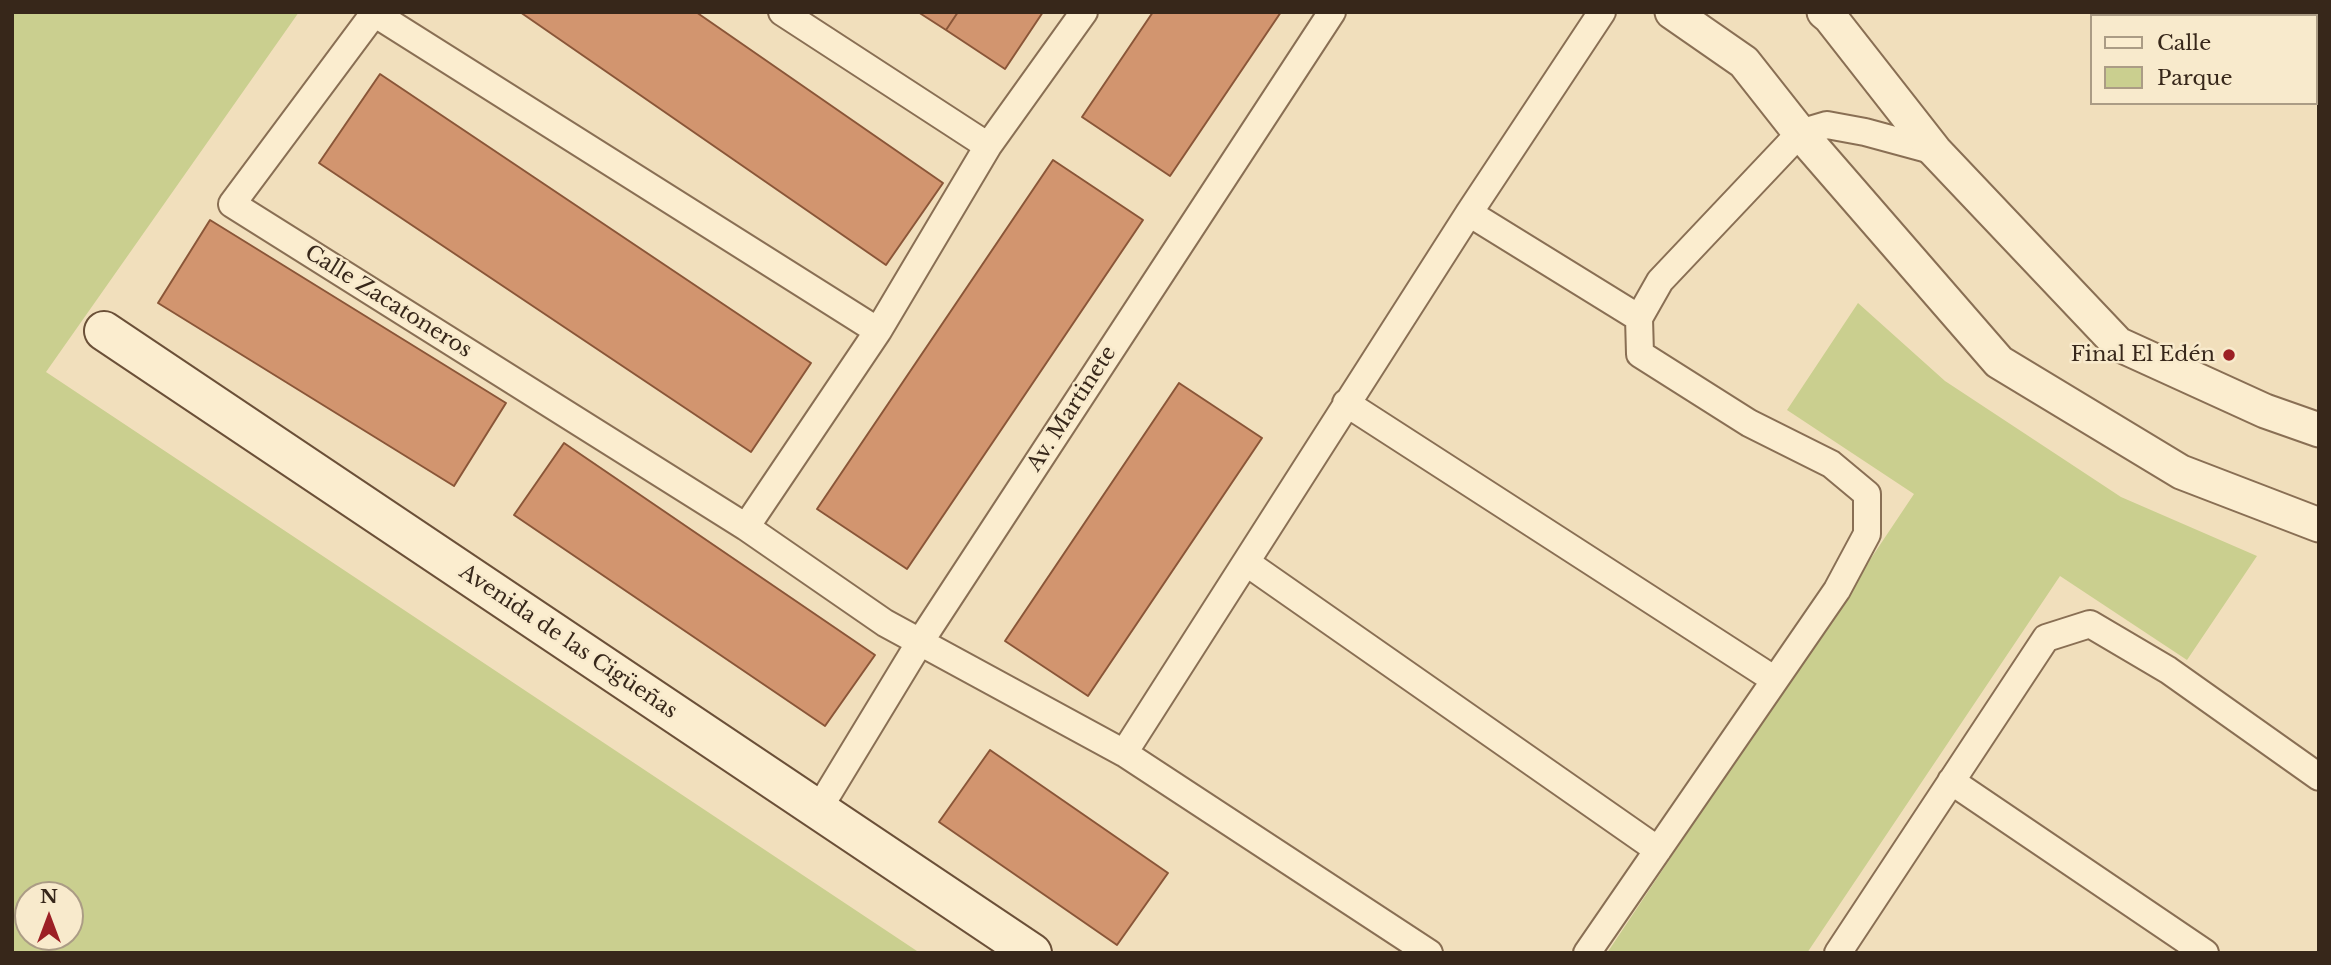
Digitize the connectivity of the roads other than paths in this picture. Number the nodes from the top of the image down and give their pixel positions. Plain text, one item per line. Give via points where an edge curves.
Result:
1 (782, 12) edge
2 (1084, 12) edge
3 (1332, 12) edge
4 (1602, 12) edge
5 (1672, 12) edge
6 (1824, 12) edge
7 (375, 13) edge
8 (1800, 132) junction
9 (988, 146) junction
10 (1935, 151) junction
11 (1469, 213) junction
12 (1639, 318) junction
13 (104, 331) dead end
14 (878, 331) junction
15 (1346, 403) junction
16 (2319, 430) edge
17 (2319, 525) edge
18 (747, 527) junction
19 (1247, 563) junction
20 (920, 642) junction
21 (1775, 680) junction
22 (1124, 753) junction
23 (2317, 771) edge
24 (1951, 781) junction
25 (818, 810) junction
26 (1658, 850) junction
27 (1032, 953) edge
28 (1429, 953) edge
29 (1587, 953) edge
30 (1838, 953) edge
31 (2205, 953) edge

1 - 9 street
2 - 9 street
3 - 20 street, Av. Martinete
4 - 11 street
5 - 8 street via 1744,62
6 - 10 street
7 - 14 street, Calle Zacatoneros
7 - 18 street, Calle Zacatoneros via 232,204
8 - 10 street via 1827,125
8 - 12 street via 1660,281
8 - 17 street via 1998,362 2181,472
9 - 14 street
10 - 16 street via 2118,344 2265,411
11 - 12 street
11 - 15 street
12 - 21 street via 1640,354 1749,423 1831,464 1867,495 1867,534 1837,590
13 - 25 main road, Avenida de las Cigüeñas
14 - 18 street
15 - 19 street
15 - 21 street
18 - 20 street, Calle Zacatoneros
19 - 22 street
19 - 26 street
20 - 22 street, Calle Zacatoneros
20 - 25 street, Av. Martinete
21 - 26 street
22 - 28 street, Calle Zacatoneros
23 - 24 street via 2168,670 2090,624 2046,638
24 - 30 street
24 - 31 street
25 - 27 main road, Avenida de las Cigüeñas
26 - 29 street

